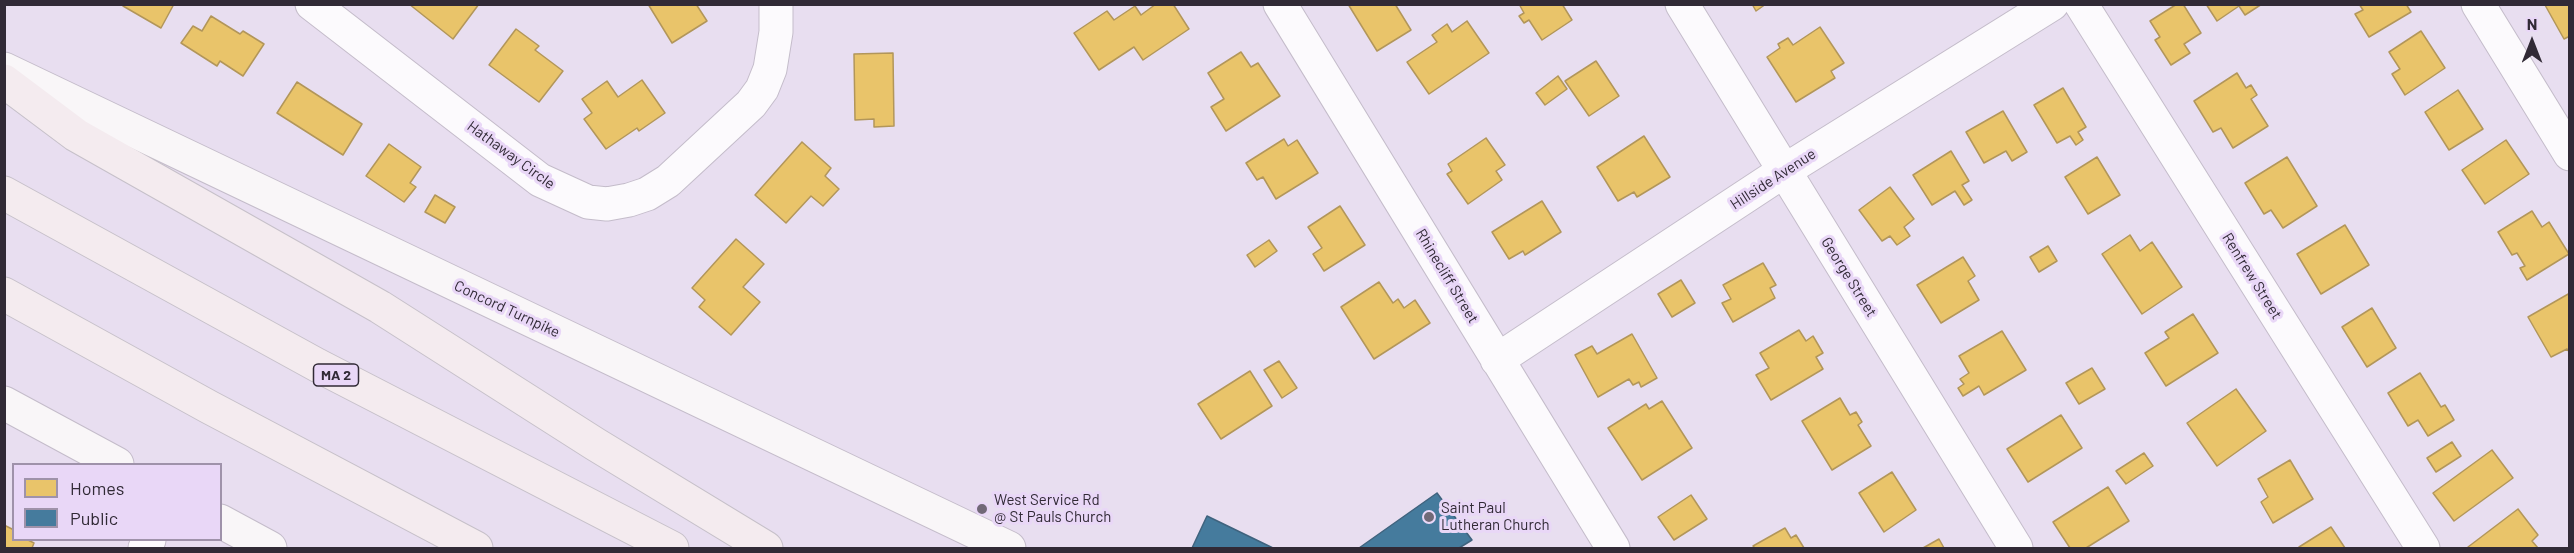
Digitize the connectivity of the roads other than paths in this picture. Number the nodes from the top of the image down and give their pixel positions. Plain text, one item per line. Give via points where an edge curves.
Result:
1 (312, 4) edge
2 (776, 4) edge
3 (1280, 4) edge
4 (1682, 4) edge
5 (2052, 4) edge
6 (2081, 4) edge
7 (2478, 4) edge
8 (4, 69) edge
9 (4, 81) edge
10 (2570, 154) edge
11 (1784, 171) junction
12 (4, 193) edge
13 (4, 294) edge
14 (1497, 360) junction
15 (4, 403) edge
16 (113, 463) edge
17 (222, 522) edge
18 (270, 549) edge
19 (476, 549) edge
20 (672, 549) edge
21 (766, 549) edge
22 (1009, 549) edge
23 (1613, 549) edge
24 (2016, 549) edge
25 (2423, 549) edge

1 - 2 street, Hathaway Circle via 540,180 588,202 607,204 646,194 668,181 751,104 770,69
3 - 14 street, Rhinecliff Street
4 - 11 street, George Street
5 - 11 street, Hillside Avenue
6 - 25 street, Renfrew Street
7 - 10 street
8 - 22 main road, Concord Turnpike
9 - 21 highway via 76,135 380,307
11 - 14 street, Hillside Avenue
11 - 24 street, George Street
12 - 20 highway, MA 2 via 327,370
13 - 19 highway
14 - 23 street, Rhinecliff Street
15 - 16 main road
17 - 18 main road

